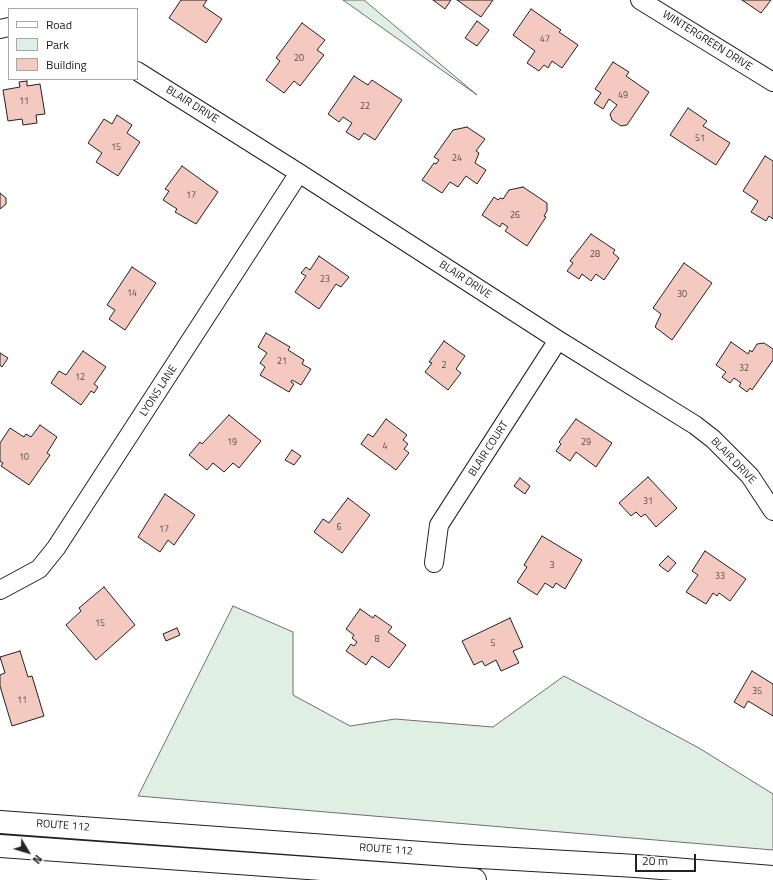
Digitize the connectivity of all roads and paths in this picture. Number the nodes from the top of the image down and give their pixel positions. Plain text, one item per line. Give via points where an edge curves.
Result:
1 (640, 0) edge
2 (138, 72) edge
3 (773, 82) edge
4 (299, 173) junction
5 (558, 340) junction
6 (773, 511) edge
7 (434, 563) dead end
8 (0, 590) edge
9 (0, 822) edge
10 (0, 846) edge
11 (773, 877) edge
12 (475, 880) edge

1 - 3 street, WINTERGREEN DRIVE
2 - 4 street, BLAIR DRIVE
4 - 5 street, BLAIR DRIVE
4 - 8 street, LYONS LANE via 56,548 39,569
5 - 6 street, BLAIR DRIVE via 707,434 750,476
5 - 7 street, BLAIR COURT via 439,525
9 - 11 main road, ROUTE 112
10 - 12 main road

